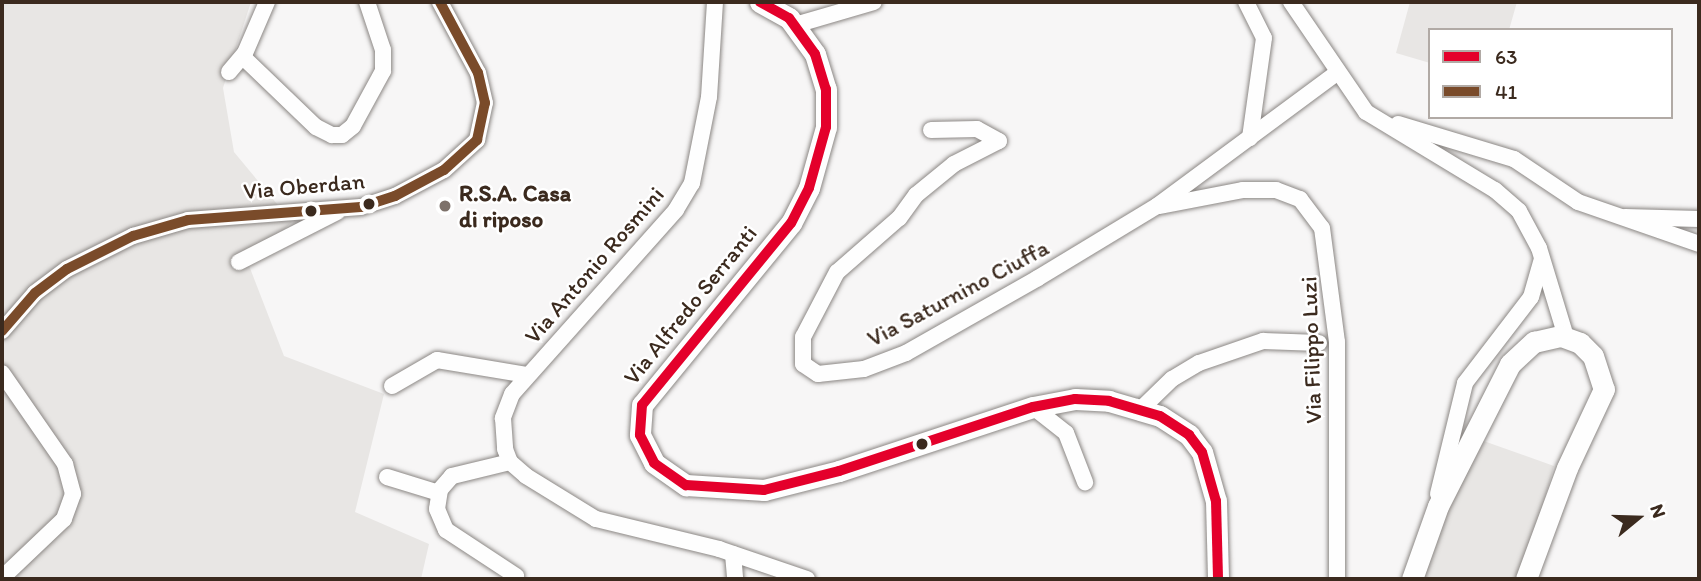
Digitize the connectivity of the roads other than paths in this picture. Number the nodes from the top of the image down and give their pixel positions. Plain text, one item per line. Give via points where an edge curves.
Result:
1 (267, 2) edge
2 (367, 2) edge
3 (440, 2) edge
4 (760, 2) edge
5 (874, 2) edge
6 (1246, 2) edge
7 (1291, 2) edge
8 (710, 6) edge
9 (795, 25) junction
10 (243, 57) junction
11 (229, 72) dead end
12 (1338, 72) junction
13 (1366, 112) junction
14 (931, 130) dead end
15 (1250, 138) junction
16 (1214, 165) junction
17 (1230, 192) junction
18 (1157, 206) junction
19 (342, 209) junction
20 (1621, 218) junction
21 (1699, 219) edge
22 (1699, 244) edge
23 (1541, 255) junction
24 (239, 262) dead end
25 (2, 331) edge
26 (1566, 337) junction
27 (1318, 343) dead end
28 (2, 373) edge
29 (528, 375) junction
30 (392, 386) dead end
31 (1033, 407) junction
32 (1141, 409) junction
33 (510, 461) junction
34 (387, 477) dead end
35 (1085, 482) dead end
36 (439, 493) junction
37 (1432, 519) junction
38 (733, 554) junction
39 (516, 576) dead end
40 (2, 578) edge
41 (732, 578) edge
42 (807, 579) edge
43 (1218, 579) edge
44 (1337, 579) edge
45 (1412, 579) edge
46 (1527, 579) edge

1 - 10 street
2 - 10 street via 383,50 383,71 353,126 342,135 316,127
3 - 19 street, Via Oberdan via 483,88 480,133 467,150 420,184 374,204
4 - 9 main road, Via Alfredo Serranti
5 - 9 street
6 - 15 street via 1265,38
7 - 12 street
8 - 29 street, Via Antonio Rosmini via 700,146 684,198
9 - 31 main road, Via Alfredo Serranti via 815,54 826,89 827,127 816,169 791,223 649,392 642,405 640,427 648,455 662,471 686,485 764,490 838,471
10 - 11 street
12 - 13 street
12 - 15 street, Via Saturnino Ciuffa
13 - 20 street via 1514,159 1578,202
13 - 23 street via 1502,195 1527,224
14 - 18 street, Via Saturnino Ciuffa via 977,129 999,141 954,164 837,272 803,337 803,364 818,374 864,369 906,353
15 - 16 street, Via Saturnino Ciuffa
16 - 17 street via 1208,174 1210,181 1219,190
16 - 18 street, Via Saturnino Ciuffa
17 - 18 street, Via Filippo Luzi
17 - 44 street, Via Filippo Luzi via 1268,188 1292,195 1308,205 1326,237 1337,342
19 - 24 street
19 - 25 street, Via Oberdan via 177,221 133,236 67,269 30,298
20 - 21 street
20 - 22 street
23 - 26 street
23 - 37 street via 1531,297 1465,383
26 - 37 main road via 1539,340 1510,363
26 - 46 main road via 1594,356 1604,389 1558,490
27 - 32 street via 1263,341 1199,363 1172,379
28 - 40 street via 65,464 73,494 64,519
29 - 30 street via 437,360
29 - 33 street, Via Antonio Rosmini via 512,394 503,418
31 - 32 main road, Via Alfredo Serranti via 1085,399
31 - 35 street via 1066,433
32 - 43 main road, Via Alfredo Serranti via 1189,435 1207,461 1216,501
33 - 36 street via 452,476
33 - 38 street via 563,502 596,519
34 - 36 street
36 - 39 street via 437,509 446,530
37 - 45 main road
38 - 41 street
38 - 42 street

